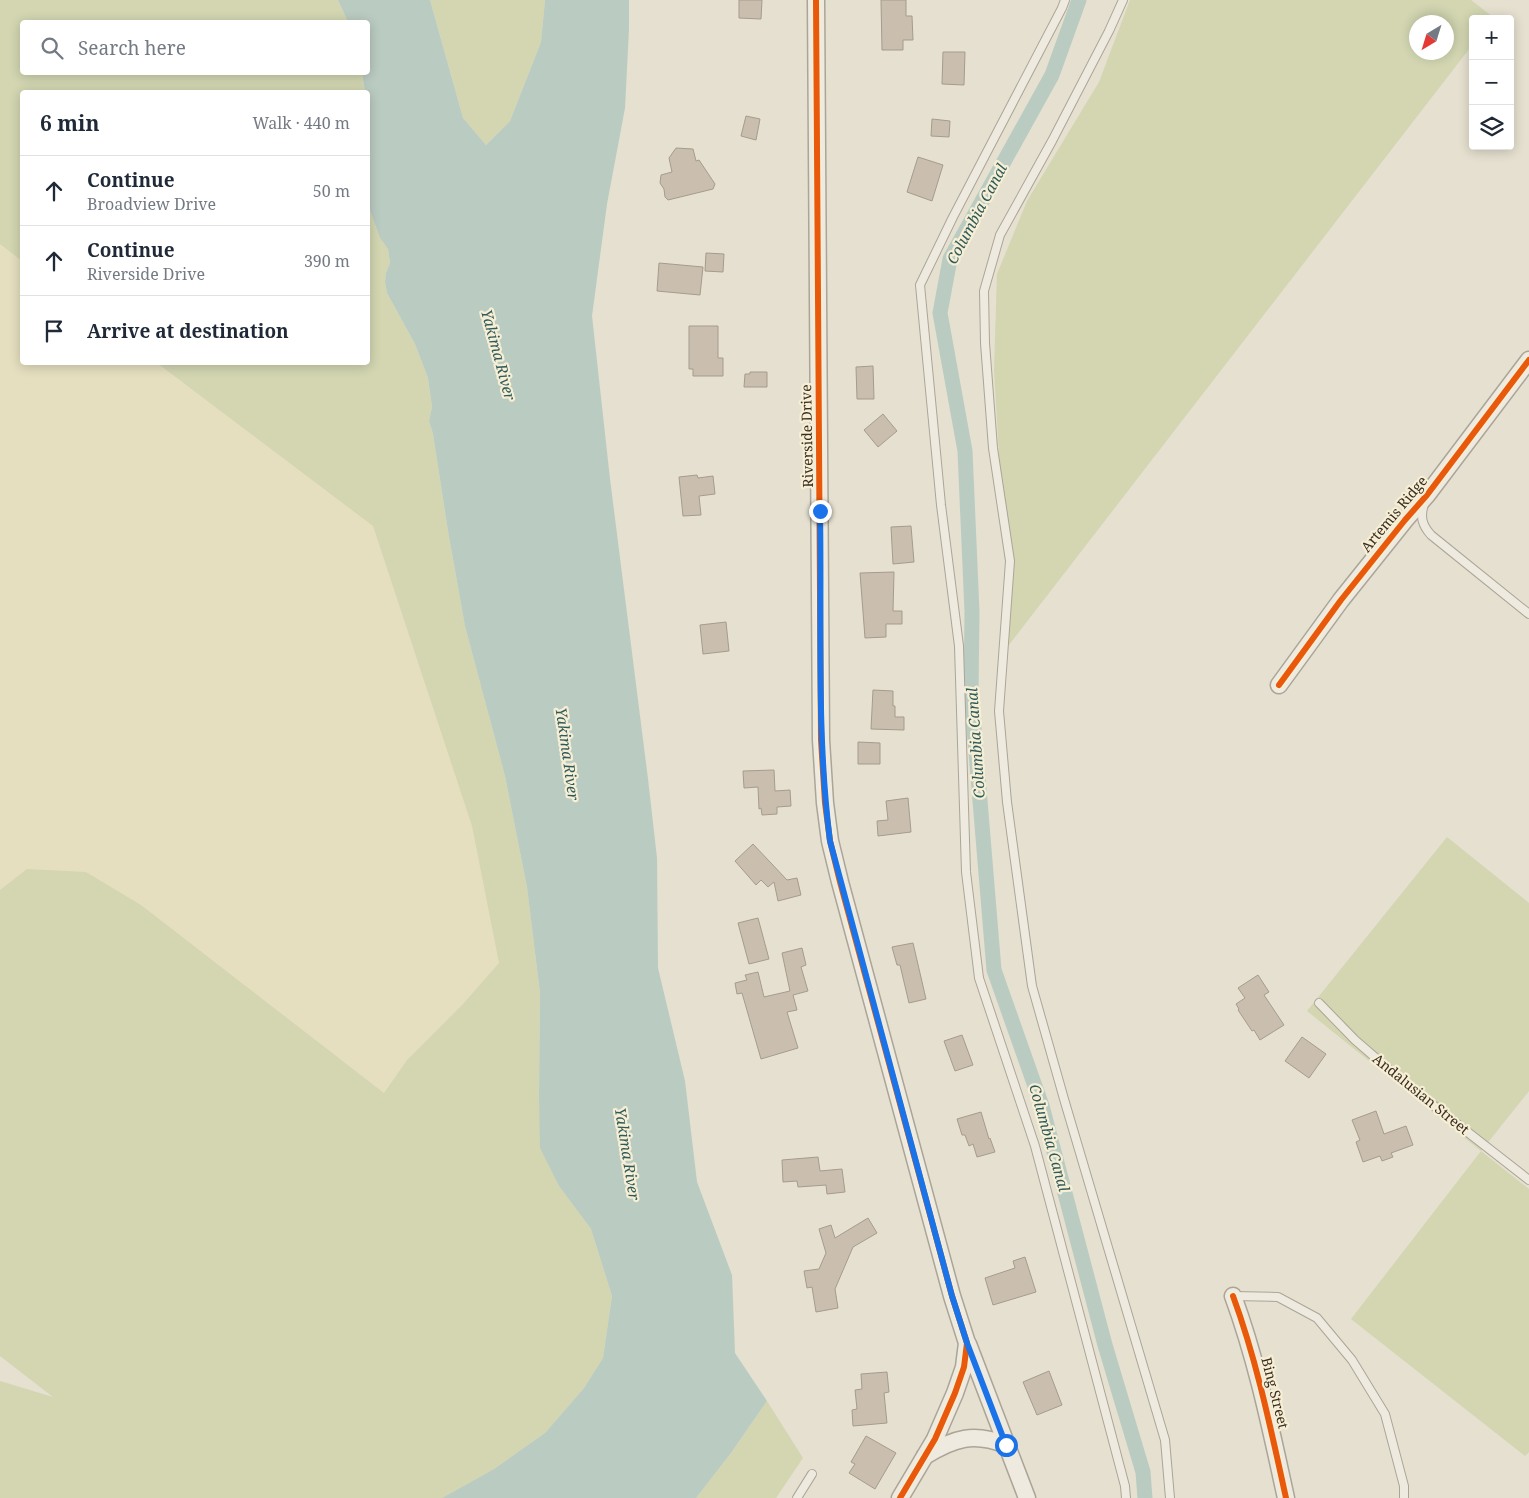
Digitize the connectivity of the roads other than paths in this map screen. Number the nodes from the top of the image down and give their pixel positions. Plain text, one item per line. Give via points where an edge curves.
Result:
1 (816, 0) edge
2 (1064, 0) edge
3 (1123, 0) edge
4 (1529, 360) edge
5 (1427, 496) junction
6 (1529, 614) edge
7 (1279, 685) dead end
8 (1319, 1003) dead end
9 (1529, 1180) edge
10 (1233, 1296) joint
11 (967, 1343) junction
12 (1006, 1445) junction
13 (925, 1456) junction
14 (812, 1474) dead end
15 (797, 1498) edge
16 (900, 1498) edge
17 (1026, 1498) edge
18 (1126, 1498) edge
19 (1170, 1498) edge
20 (1286, 1498) edge
21 (1404, 1498) edge

1 - 11 street, Riverside Drive via 821,740 825,803 840,882
2 - 18 lane via 920,285 940,496 959,646 966,872 979,978 1035,1146
3 - 19 lane via 1000,235 984,291 985,342 994,448 1010,561 999,711 1006,802 1032,986 1165,1440
4 - 5 street, Artemis Ridge
5 - 6 lane via 1421,520 1431,535
5 - 7 street, Artemis Ridge via 1341,600
8 - 9 lane, Andalusian Street via 1376,1058
10 - 20 street, Bing Street via 1252,1352
10 - 21 lane via 1278,1297 1317,1318 1352,1360 1385,1414 1404,1486
11 - 12 street
11 - 13 street, Riverside Drive via 964,1367 955,1393
12 - 13 street via 985,1438 969,1438 939,1447
12 - 17 street
13 - 16 street, Riverside Drive
14 - 15 lane

